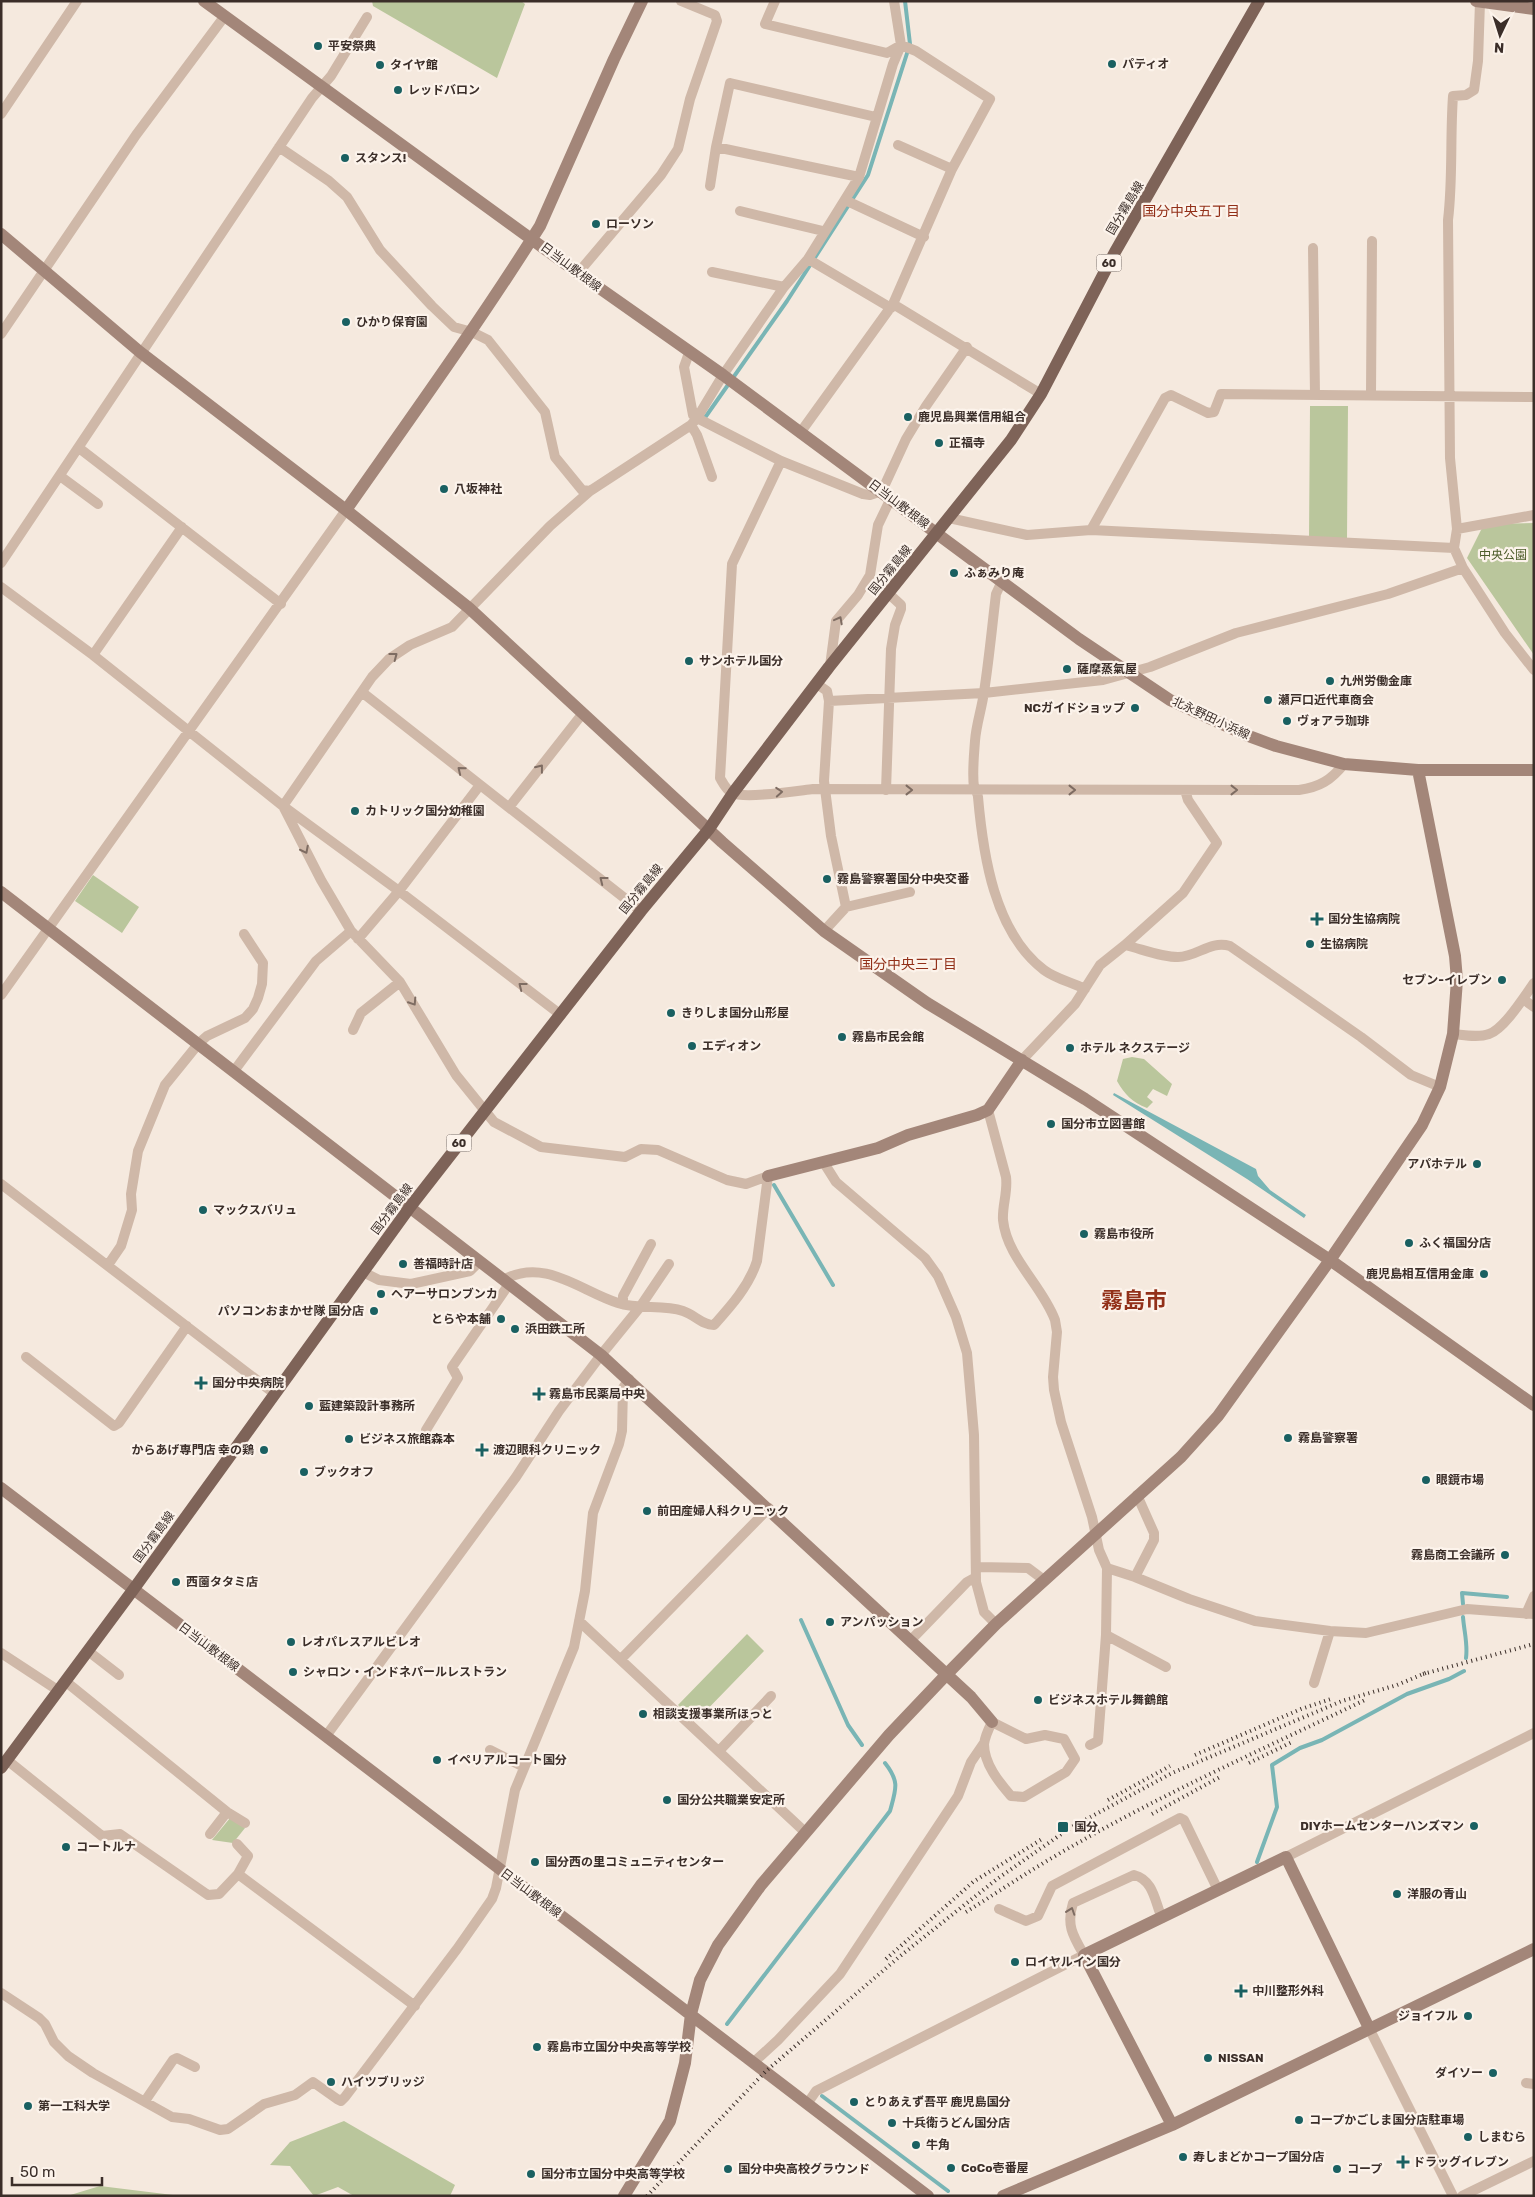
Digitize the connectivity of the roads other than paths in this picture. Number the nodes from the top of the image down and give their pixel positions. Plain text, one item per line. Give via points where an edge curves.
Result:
1 (77, 1) edge
2 (204, 1) edge
3 (642, 1) edge
4 (681, 1) edge
5 (774, 1) edge
6 (894, 1) edge
7 (1259, 1) edge
8 (1478, 2) edge
9 (1534, 9) edge
10 (224, 17) junction
11 (367, 17) dead end
12 (907, 48) junction
13 (321, 87) junction
14 (1, 114) edge
15 (876, 117) junction
16 (898, 145) dead end
17 (279, 147) junction
18 (716, 147) junction
19 (952, 169) junction
20 (859, 177) junction
21 (710, 186) dead end
22 (851, 202) junction
23 (740, 211) dead end
24 (823, 231) junction
25 (1, 234) edge
26 (924, 237) junction
27 (532, 238) junction
28 (1372, 241) dead end
29 (1313, 248) dead end
30 (812, 261) junction
31 (43, 272) junction
32 (712, 272) dead end
33 (578, 273) junction
34 (784, 288) junction
35 (892, 306) junction
36 (472, 332) junction
37 (1, 334) edge
38 (967, 347) junction
39 (140, 352) junction
40 (689, 353) junction
41 (728, 379) junction
42 (1041, 394) junction
43 (1315, 395) junction
44 (1371, 396) junction
45 (1450, 396) junction
46 (1534, 397) edge
47 (699, 421) junction
48 (800, 433) junction
49 (79, 448) junction
50 (781, 461) junction
51 (60, 476) junction
52 (712, 477) dead end
53 (590, 491) junction
54 (887, 494) junction
55 (98, 504) dead end
56 (346, 510) junction
57 (1534, 516) edge
58 (949, 518) junction
59 (182, 527) junction
60 (1456, 529) junction
61 (1091, 530) junction
62 (937, 533) junction
63 (1454, 548) junction
64 (1, 563) edge
65 (1463, 568) junction
66 (1002, 581) junction
67 (1, 587) edge
68 (889, 594) junction
69 (281, 604) junction
70 (470, 608) junction
71 (93, 655) junction
72 (829, 667) junction
73 (1534, 670) edge
74 (1129, 673) junction
75 (818, 684) junction
76 (363, 693) junction
77 (984, 693) junction
78 (888, 698) junction
79 (829, 701) junction
80 (583, 713) junction
81 (190, 731) junction
82 (1344, 764) junction
83 (1418, 770) junction
84 (1534, 770) edge
85 (480, 786) junction
86 (826, 790) junction
87 (886, 790) junction
88 (976, 790) junction
89 (1185, 790) junction
90 (733, 793) junction
91 (283, 806) junction
92 (510, 806) junction
93 (708, 829) junction
94 (399, 891) junction
95 (1, 892) edge
96 (910, 892) dead end
97 (846, 907) junction
98 (641, 911) junction
99 (48, 929) junction
100 (824, 931) junction
101 (244, 934) dead end
102 (355, 935) junction
103 (1124, 945) junction
104 (400, 982) junction
105 (1534, 984) edge
106 (1085, 989) junction
107 (2, 993) edge
108 (1522, 999) junction
109 (1534, 1007) edge
110 (561, 1015) junction
111 (352, 1030) dead end
112 (1453, 1034) junction
113 (199, 1043) junction
114 (1022, 1060) junction
115 (234, 1071) junction
116 (1440, 1087) junction
117 (988, 1110) junction
118 (484, 1111) junction
119 (824, 1163) junction
120 (768, 1176) junction
121 (1, 1184) edge
122 (410, 1207) junction
123 (651, 1244) dead end
124 (1330, 1260) junction
125 (479, 1262) junction
126 (669, 1264) dead end
127 (108, 1265) junction
128 (363, 1272) junction
129 (506, 1282) junction
130 (623, 1304) junction
131 (640, 1307) junction
132 (187, 1326) junction
133 (601, 1355) junction
134 (26, 1357) dead end
135 (629, 1379) junction
136 (275, 1394) junction
137 (1534, 1405) edge
138 (426, 1430) dead end
139 (1, 1488) edge
140 (1137, 1495) junction
141 (769, 1508) junction
142 (1095, 1533) junction
143 (1107, 1568) junction
144 (976, 1572) junction
145 (1135, 1577) junction
146 (1044, 1580) junction
147 (133, 1590) junction
148 (1534, 1596) edge
149 (1530, 1614) edge
150 (579, 1620) junction
151 (996, 1624) junction
152 (1330, 1631) junction
153 (1106, 1635) junction
154 (910, 1641) junction
155 (88, 1651) junction
156 (1, 1653) edge
157 (621, 1659) junction
158 (1166, 1667) dead end
159 (119, 1675) dead end
160 (946, 1675) junction
161 (1314, 1683) dead end
162 (62, 1686) junction
163 (771, 1696) dead end
164 (992, 1722) junction
165 (1534, 1733) edge
166 (326, 1736) junction
167 (984, 1743) junction
168 (1090, 1745) dead end
169 (490, 1750) dead end
170 (719, 1751) junction
171 (4, 1764) edge
172 (524, 1767) junction
173 (227, 1812) junction
174 (245, 1823) dead end
175 (805, 1832) junction
176 (210, 1834) dead end
177 (237, 1844) dead end
178 (1286, 1857) junction
179 (501, 1870) junction
180 (238, 1874) junction
181 (1218, 1890) junction
182 (999, 1909) dead end
183 (1162, 1918) junction
184 (1534, 1949) edge
185 (1084, 1955) junction
186 (1, 1993) edge
187 (415, 2006) junction
188 (691, 2014) junction
189 (1368, 2028) junction
190 (754, 2062) junction
191 (195, 2067) dead end
192 (145, 2101) junction
193 (807, 2104) junction
194 (1172, 2125) junction
195 (1534, 2161) edge
196 (624, 2196) edge
197 (928, 2196) edge
198 (1003, 2196) edge
199 (1453, 2196) edge
200 (1462, 2196) edge

1 - 14 street
2 - 10 street, 日当山敷根線
3 - 27 street
4 - 33 street via 715,15 717,21 690,99 678,149 661,175
5 - 12 street via 765,24 887,53
6 - 12 street
7 - 42 main road, 国分霧島線 / 60 via 1115,252
8 - 9 street
8 - 45 street via 1478,61 1474,90 1466,95 1453,96 1448,220
10 - 13 street, 日当山敷根線
10 - 31 street via 136,135
11 - 13 street
12 - 15 street
12 - 19 street via 990,99
13 - 17 street
13 - 27 street, 日当山敷根線
15 - 18 street via 730,83
15 - 20 street
16 - 19 street
17 - 36 street via 347,197 380,250 425,299 454,326
17 - 39 street
18 - 20 street
18 - 21 street
19 - 26 street
20 - 22 street
22 - 24 street
22 - 26 street
23 - 24 street
24 - 30 street
25 - 31 street
26 - 35 street
27 - 33 street, 日当山敷根線
27 - 36 street
28 - 44 street
29 - 43 street
30 - 34 street
30 - 35 street
31 - 37 street
31 - 39 street
32 - 34 street
33 - 40 street, 日当山敷根線
34 - 41 street
35 - 38 street
35 - 48 street
36 - 53 street via 488,340 545,412 555,457 582,490
36 - 56 street
38 - 42 street
38 - 54 street via 921,414
39 - 49 street
39 - 56 street
40 - 41 street, 日当山敷根線
40 - 47 street via 684,366 693,415
41 - 47 street
41 - 48 street, 日当山敷根線
42 - 58 main road, 国分霧島線 / 60 via 1011,440
43 - 44 street
43 - 61 street via 1221,394 1214,412 1208,413 1171,395 1166,398
44 - 45 street
45 - 46 street
45 - 60 street via 1450,458
47 - 50 street
47 - 52 street via 697,435
47 - 53 street
48 - 54 street, 日当山敷根線
49 - 51 street
49 - 59 street
50 - 54 street via 863,494
50 - 90 street via 732,564 720,778
51 - 55 street
51 - 64 street
53 - 70 street via 550,526
54 - 62 street, 日当山敷根線
72 -> 54 street via 836,621 870,576 878,525
56 - 69 street
56 - 70 street
57 - 60 street
58 - 61 street via 1027,535
58 - 62 main road, 国分霧島線 / 60
59 - 69 street
59 - 71 street
60 - 63 street
61 - 63 street
62 - 66 street, 北永野田小浜線
62 - 68 main road, 国分霧島線 / 60
63 - 65 street
65 - 73 street
65 - 74 street via 1388,594 1236,633
66 - 74 street, 北永野田小浜線
66 - 77 street via 996,594
67 - 71 street
68 - 72 main road, 国分霧島線 / 60
68 - 78 street via 901,609 891,649
69 - 81 street
76 -> 70 street via 372,677 390,659 410,645 452,627
70 - 80 street
71 - 81 street
72 - 75 main road, 国分霧島線 / 60
74 - 77 street via 1082,683
74 - 82 street, 北永野田小浜線 via 1170,700 1214,721 1276,746
75 - 79 street via 826,691
75 - 90 main road, 国分霧島線 / 60
85 -> 76 street
76 - 91 street
77 - 78 street
77 - 88 street via 975,739
78 - 79 street
78 - 87 street
79 - 86 street
92 -> 80 street
80 - 93 street
81 - 91 street
81 - 99 street
82 - 83 street, 北永野田小浜線
89 -> 82 street via 1311,788 1332,778
83 - 84 street, 北永野田小浜線
83 - 112 street via 1455,956 1457,980
85 - 92 street
85 - 94 street
86 - 87 street
90 -> 86 street via 751,796
86 - 97 street via 831,836
87 -> 88 street
88 -> 89 street
88 - 106 street via 984,850 1000,910 1023,948 1042,969
89 - 103 street via 1188,800 1217,843 1183,893
90 - 93 main road, 国分霧島線 / 60
91 - 94 street
91 -> 102 street via 321,880
98 -> 92 street
93 - 98 main road, 国分霧島線 / 60
93 - 100 street
94 - 102 street
110 -> 94 street
95 - 99 street
96 - 97 street
97 - 100 street
98 - 110 main road, 国分霧島線 / 60
99 - 107 street
99 - 113 street
100 - 114 street via 927,1004
101 - 113 street via 263,963 262,984 253,1009 245,1018
102 - 104 street
102 - 115 street via 316,961
103 - 106 street via 1100,965
103 - 116 street via 1178,957 1214,944 1230,946 1411,1075
104 - 111 street via 361,1014
104 -> 118 street via 456,1075
105 - 108 street
106 - 114 street
108 - 109 street
108 - 112 street via 1497,1030 1488,1035
110 - 118 main road, 国分霧島線 / 60
112 - 116 street
113 - 115 street
113 - 127 street via 160,1095 138,1151 127,1228 121,1246
114 - 117 street
114 - 124 street
115 - 122 street
116 - 124 street via 1422,1125
117 - 119 street
117 - 142 street via 1008,1189 1003,1219 1008,1238 1055,1320 1054,1390
118 - 120 street via 494,1122 541,1146 626,1157 641,1149 658,1150 728,1180 746,1184
118 - 122 main road, 国分霧島線 / 60
119 - 120 street
119 - 144 street via 836,1182 925,1258 938,1276 956,1317 967,1353 974,1435
120 - 131 street via 754,1272 738,1299 714,1325 682,1310
121 - 127 street
122 - 125 street
122 - 128 main road, 国分霧島線 / 60
123 - 130 street
124 - 137 street
124 - 140 street via 1218,1416 1181,1457
125 - 128 street via 470,1271 411,1284 379,1280
125 - 129 street
126 - 131 street
127 - 132 street
128 - 136 main road, 国分霧島線 / 60
129 - 130 street via 516,1273 543,1273 576,1282
129 - 133 street
129 - 138 street via 452,1366 458,1378
130 - 131 street
131 - 133 street
132 - 134 street via 114,1426
132 - 136 street
133 - 135 street
133 - 166 street via 559,1411 516,1478
135 - 141 street
135 - 150 street via 623,1388 619,1444 593,1513
136 - 147 main road, 国分霧島線 / 60
139 - 147 street, 日当山敷根線
140 - 142 street
140 - 145 street via 1154,1540
141 - 154 street
141 - 157 street
142 - 143 street
142 - 146 street
143 - 145 street
143 - 153 street
144 - 146 street via 1028,1568
144 - 151 street via 984,1612
144 - 154 street
145 - 152 street via 1256,1621
146 - 151 street
147 - 155 main road, 国分霧島線 / 60
147 - 166 street, 日当山敷根線
148 - 149 street
149 - 152 street via 1468,1608 1366,1633
150 - 157 street
150 - 172 street via 569,1662
151 - 160 street
152 - 161 street
153 - 158 street
153 - 168 street via 1099,1704 1100,1730 1098,1741
154 - 160 street
155 - 159 street
155 - 162 main road, 国分霧島線 / 60
156 - 162 street
157 - 170 street
160 - 164 street
160 - 175 street
162 - 171 main road, 国分霧島線 / 60
162 - 173 street
163 - 170 street
164 - 167 street
164 - 167 street via 1026,1739 1045,1735 1064,1739 1075,1759 1066,1772 1024,1797 1011,1796 987,1760
165 - 178 street
166 - 179 street, 日当山敷根線
167 - 190 street via 971,1762 958,1796 840,1974
169 - 172 street
170 - 175 street
171 - 180 street via 102,1836 120,1834 208,1895 219,1894
172 - 179 street via 513,1797
173 - 174 street
173 - 176 street
175 - 188 street via 761,1885 718,1945 700,1980
177 - 180 street via 248,1856
178 - 181 street
178 - 189 street
179 - 187 street via 492,1899
179 - 188 street, 日当山敷根線
180 - 187 street
181 - 182 street via 1184,1820 1180,1818 1052,1886 1038,1916 1026,1921
181 - 183 street
183 - 185 street
185 -> 183 street via 1071,1934 1068,1918 1073,1903 1088,1895 1134,1875 1141,1877 1150,1886
184 - 189 street
185 - 193 street via 816,2091
185 - 194 street
186 - 192 street via 39,2018 54,2042 68,2056
187 - 192 street via 340,2100 310,2082 295,2095 264,2104 228,2129 220,2130 189,2119 172,2117
188 - 190 street, 日当山敷根線
188 - 196 street via 685,2063 670,2121
189 - 194 street
189 - 199 street
190 - 193 street, 日当山敷根線
191 - 192 street via 178,2058 173,2060
193 - 197 street, 日当山敷根線
194 - 198 street
195 - 200 street

